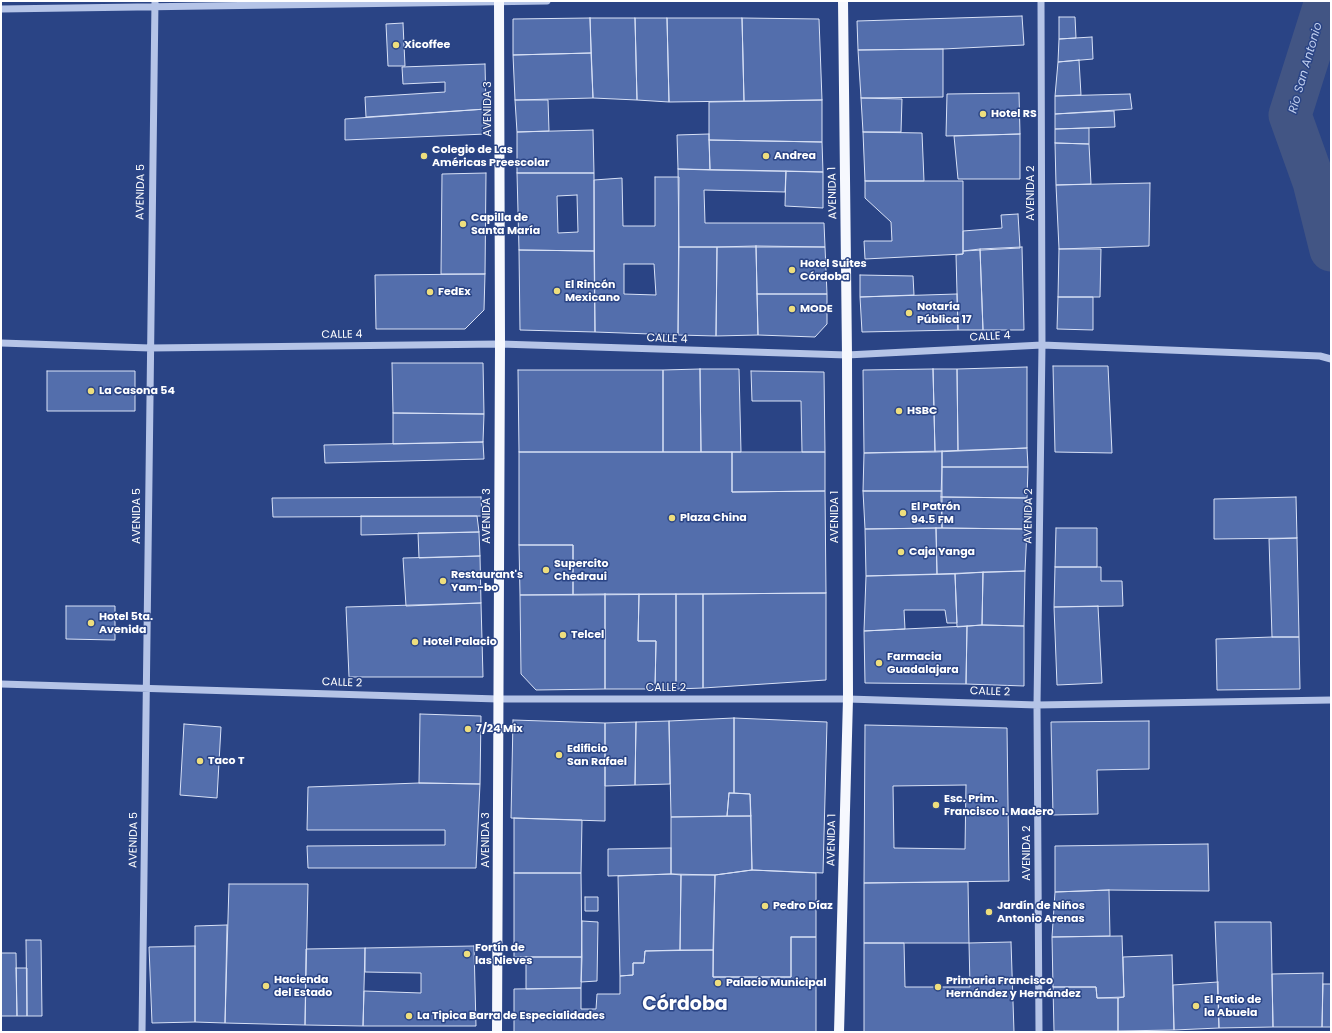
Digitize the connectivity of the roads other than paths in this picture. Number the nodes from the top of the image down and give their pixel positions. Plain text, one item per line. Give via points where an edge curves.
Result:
1 (547, 1) edge
2 (843, 1) edge
3 (1041, 1) edge
4 (499, 2) edge
5 (155, 4) edge
6 (1, 9) edge
7 (1, 343) edge
8 (500, 344) junction
9 (1042, 345) junction
10 (150, 348) junction
11 (847, 355) junction
12 (1331, 359) edge
13 (1, 684) edge
14 (147, 688) junction
15 (498, 699) junction
16 (848, 699) junction
17 (1331, 700) edge
18 (1037, 705) junction
19 (142, 1032) edge
20 (497, 1032) edge
21 (839, 1032) edge
22 (1039, 1032) edge

1 - 4 street
2 - 11 main road, AVENIDA 1
3 - 9 street, AVENIDA 2
4 - 5 street
4 - 8 main road, AVENIDA 3
5 - 6 street
5 - 10 street, AVENIDA 5
7 - 10 street, CALLE 4
8 - 10 street, CALLE 4
8 - 11 street, CALLE 4
8 - 15 main road, AVENIDA 3
9 - 11 street, CALLE 4
9 - 12 street, CALLE 4 via 1320,356
9 - 18 street, AVENIDA 2
10 - 14 street, AVENIDA 5
11 - 16 main road, AVENIDA 1
13 - 14 street, CALLE 2
14 - 15 street, CALLE 2
14 - 19 street, AVENIDA 5
15 - 16 street, CALLE 2
15 - 20 main road, AVENIDA 3
16 - 18 street, CALLE 2
16 - 21 main road, AVENIDA 1
17 - 18 street, CALLE 2
18 - 22 street, AVENIDA 2

